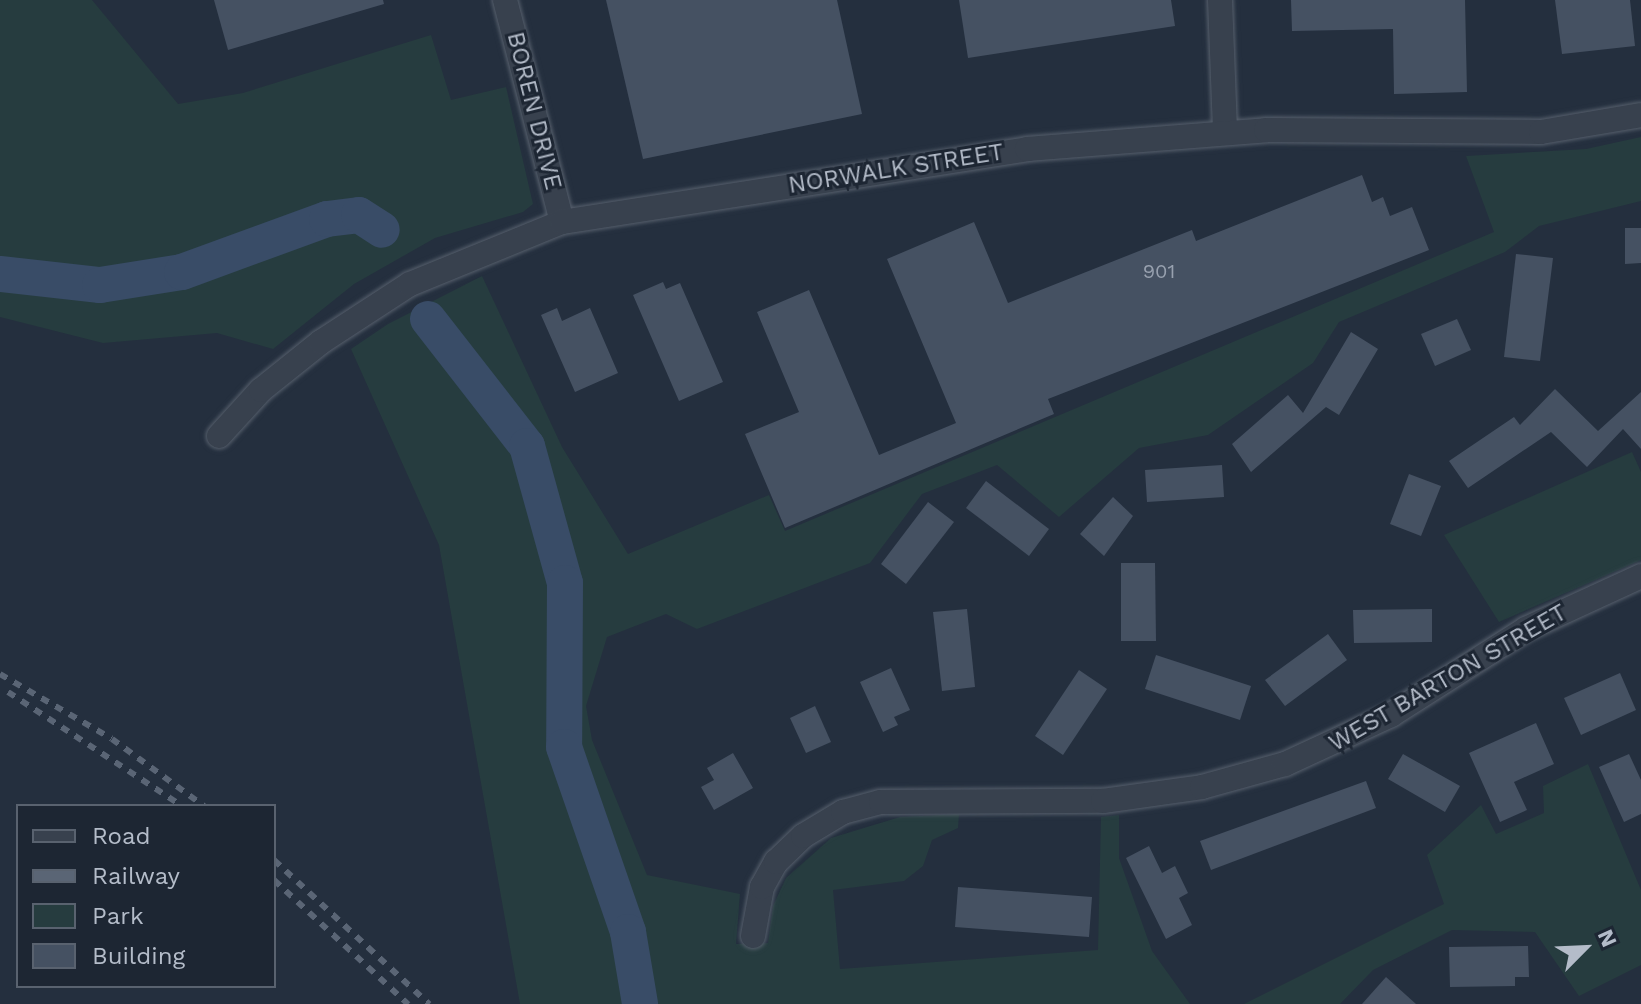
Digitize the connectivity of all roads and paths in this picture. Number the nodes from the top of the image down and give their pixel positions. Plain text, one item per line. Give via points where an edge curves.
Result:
1 (505, 0) edge
2 (1220, 0) edge
3 (1641, 115) edge
4 (1225, 131) junction
5 (562, 222) junction
6 (219, 436) dead end
7 (1641, 576) edge
8 (753, 936) dead end

1 - 5 street, BOREN DRIVE
2 - 4 street
3 - 4 street, NORWALK STREET via 1505,133
4 - 5 street, NORWALK STREET via 1027,149
5 - 6 street, NORWALK STREET via 410,284 321,342 261,390
7 - 8 street, WEST BARTON STREET via 1526,629 1391,715 1285,764 1202,787 1103,801 881,802 843,812 803,836 776,862 762,887

